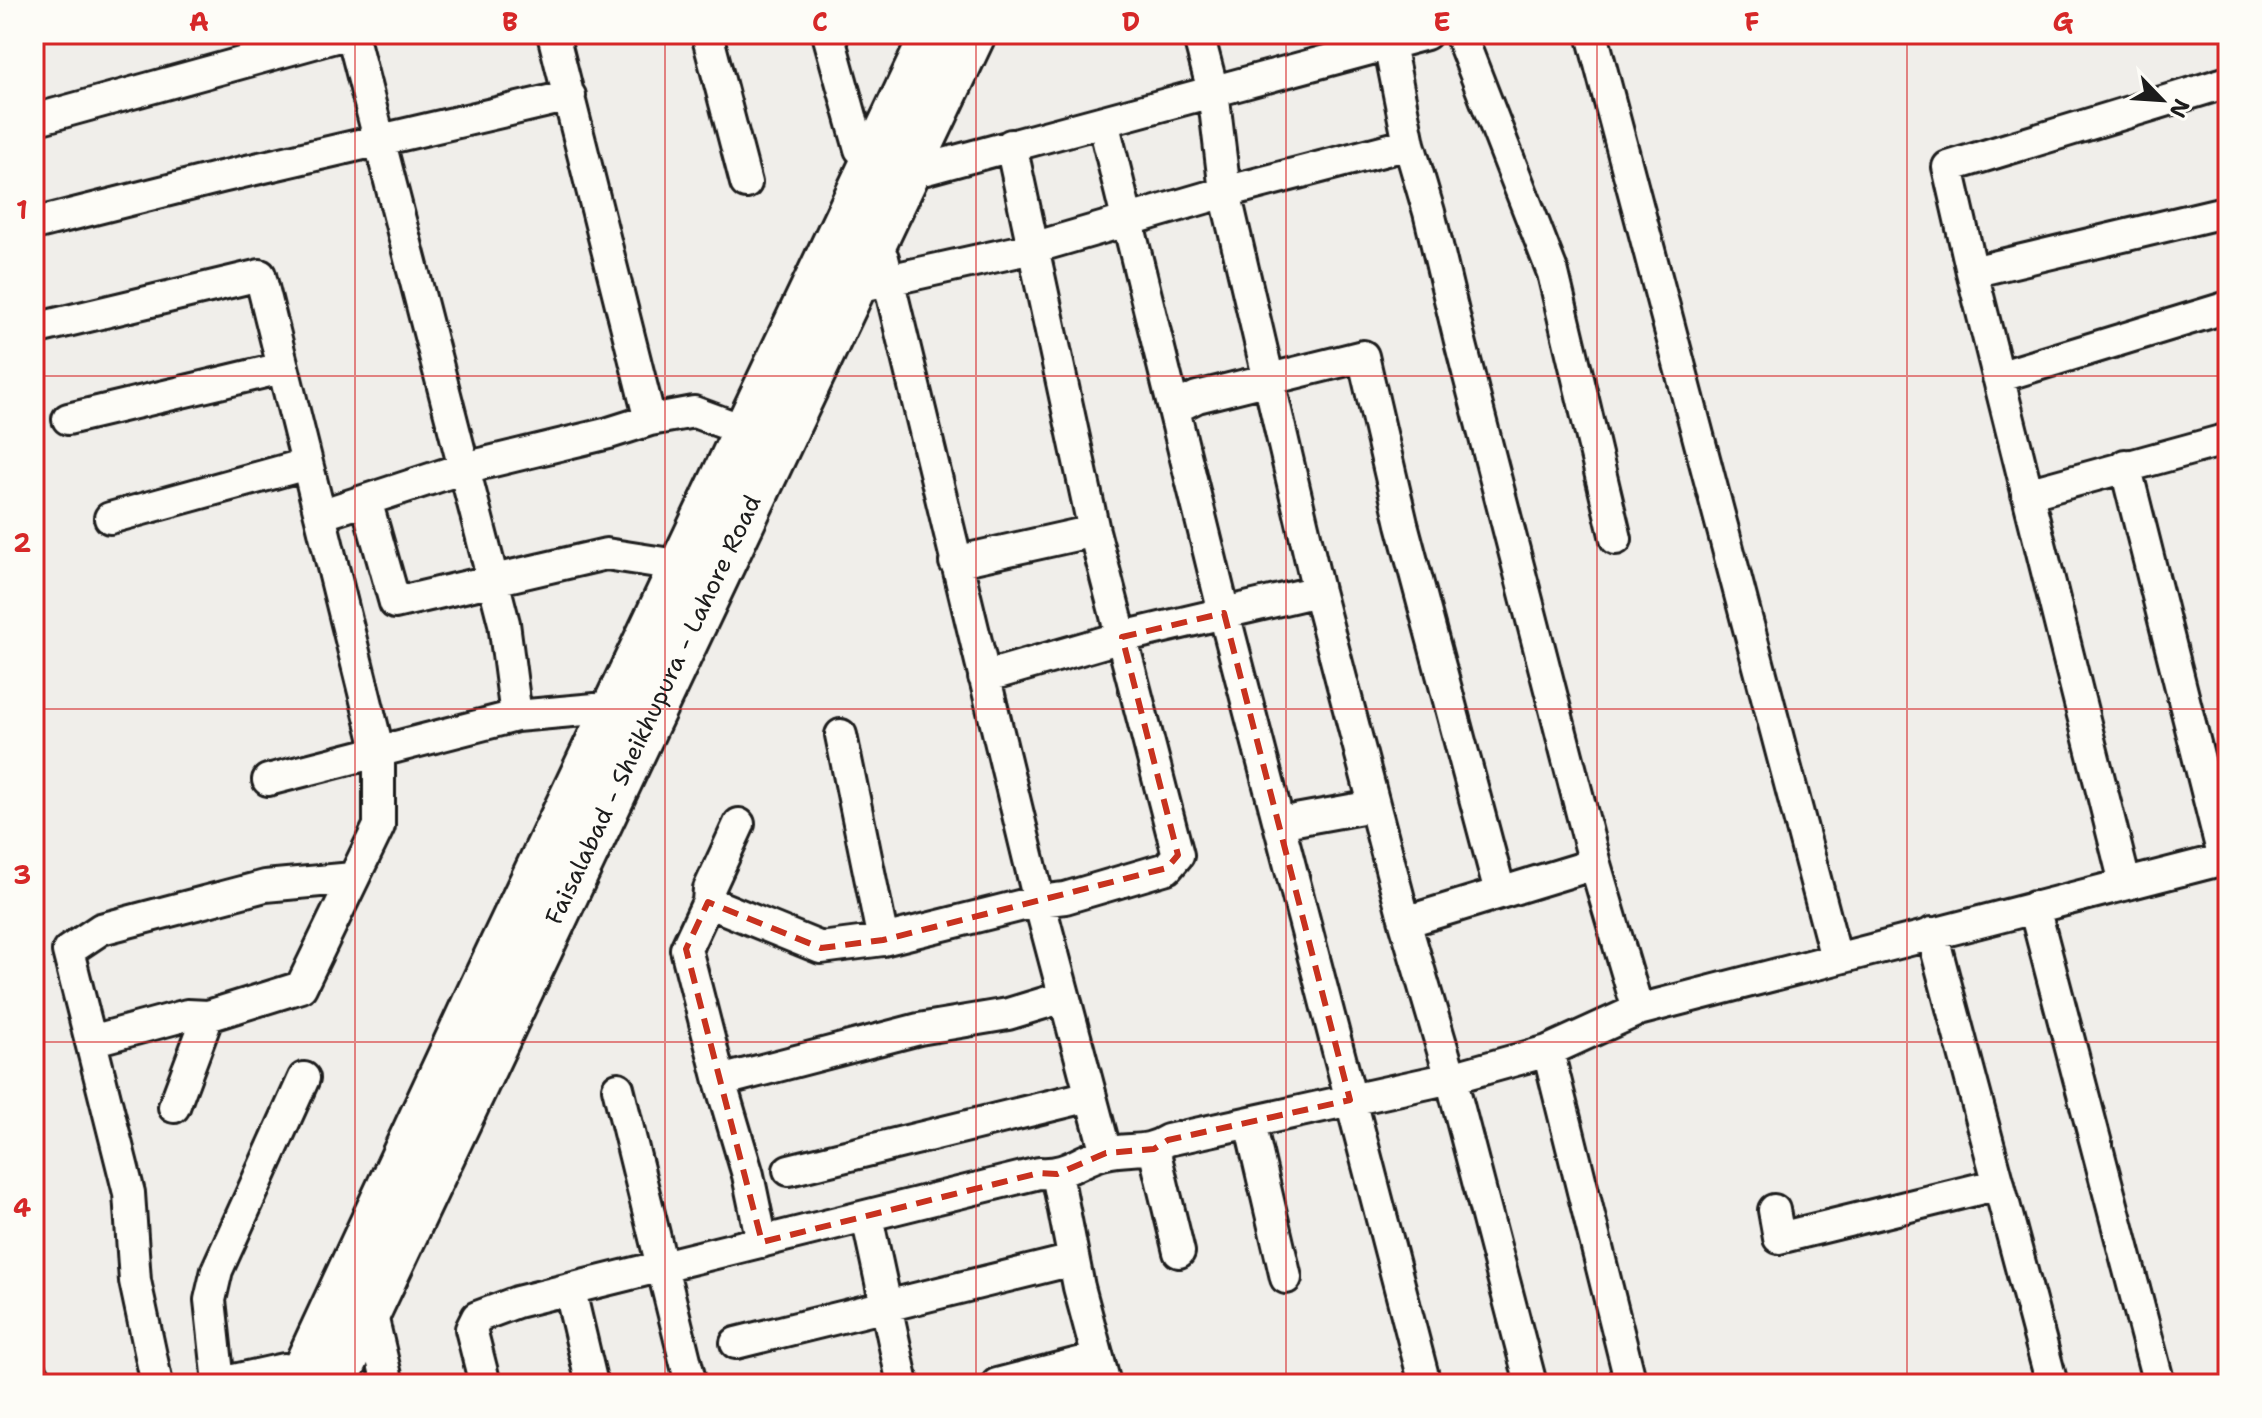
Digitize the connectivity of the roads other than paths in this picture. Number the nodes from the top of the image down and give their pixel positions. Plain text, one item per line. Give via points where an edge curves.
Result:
1 (349, 34) edge
2 (553, 34) edge
3 (707, 34) edge
4 (828, 34) edge
5 (914, 34) edge
6 (934, 34) edge
7 (973, 34) edge
8 (990, 34) edge
9 (1198, 34) edge
10 (1426, 34) edge
11 (1460, 34) edge
12 (1592, 34) edge
13 (1388, 39) edge
14 (2228, 82) edge
15 (1213, 91) junction
16 (570, 96) junction
17 (34, 120) edge
18 (1103, 121) junction
19 (379, 140) junction
20 (1409, 144) junction
21 (1011, 145) junction
22 (860, 149) junction
23 (926, 169) junction
24 (746, 183) dead end
25 (1225, 192) junction
26 (2228, 211) edge
27 (1127, 222) junction
28 (34, 224) edge
29 (1033, 248) junction
30 (1972, 272) junction
31 (880, 274) junction
32 (2228, 307) edge
33 (34, 329) edge
34 (282, 368) junction
35 (1998, 377) junction
36 (1270, 380) junction
37 (1175, 408) junction
38 (68, 419) dead end
39 (650, 420) junction
40 (729, 425) junction
41 (2228, 439) edge
42 (307, 464) junction
43 (2125, 465) junction
44 (464, 468) junction
45 (2027, 494) junction
46 (366, 500) junction
47 (320, 515) junction
48 (110, 518) dead end
49 (1094, 531) junction
50 (1616, 539) dead end
51 (955, 562) junction
52 (664, 563) junction
53 (493, 581) junction
54 (1318, 591) junction
55 (1224, 613) junction
56 (1122, 637) junction
57 (984, 677) junction
58 (595, 709) junction
59 (516, 716) junction
60 (841, 735) dead end
61 (379, 753) junction
62 (268, 780) dead end
63 (1373, 806) junction
64 (1279, 823) junction
65 (739, 824) dead end
66 (2226, 858) edge
67 (1595, 864) junction
68 (353, 878) junction
69 (2125, 883) junction
70 (1500, 892) junction
71 (1039, 901) junction
72 (708, 902) junction
73 (2034, 907) junction
74 (1405, 922) junction
75 (1932, 933) junction
76 (883, 940) junction
77 (1836, 958) junction
78 (1064, 997) junction
79 (1638, 1010) junction
80 (208, 1016) junction
81 (91, 1041) junction
82 (1548, 1051) junction
83 (304, 1078) dead end
84 (1451, 1078) junction
85 (720, 1081) junction
86 (618, 1088) dead end
87 (1090, 1096) junction
88 (1350, 1100) junction
89 (174, 1107) dead end
90 (1250, 1123) junction
91 (1154, 1149) junction
92 (1106, 1153) junction
93 (789, 1170) dead end
94 (1057, 1174) junction
95 (1999, 1184) junction
96 (1774, 1210) dead end
97 (867, 1217) junction
98 (762, 1242) junction
99 (1179, 1252) dead end
100 (1073, 1260) junction
101 (661, 1268) junction
102 (1286, 1278) dead end
103 (570, 1291) junction
104 (885, 1306) junction
105 (374, 1324) junction
106 (736, 1343) dead end
107 (1101, 1371) edge
108 (34, 1376) edge
109 (286, 1379) edge
110 (36, 1384) edge
111 (157, 1384) edge
112 (217, 1384) edge
113 (334, 1384) edge
114 (346, 1384) edge
115 (388, 1384) edge
116 (485, 1384) edge
117 (592, 1384) edge
118 (691, 1384) edge
119 (903, 1384) edge
120 (997, 1384) edge
121 (1425, 1384) edge
122 (1531, 1384) edge
123 (1631, 1384) edge
124 (2052, 1384) edge
125 (2159, 1384) edge

1 - 17 street
1 - 19 street
2 - 16 street
3 - 24 street
4 - 22 street
5 - 22 street
6 - 109 highway, Faisalabad - Sheikhupura - Lahore Road via 488,975
7 - 113 highway, Faisalabad - Sheikhupura - Lahore Road
8 - 23 street
9 - 15 street
10 - 13 street
11 - 50 street via 1553,273
12 - 77 street
13 - 15 street
13 - 20 street
14 - 30 street via 1948,167
15 - 18 street
15 - 25 street
16 - 19 street
16 - 39 street
18 - 21 street
18 - 27 street
19 - 28 street
19 - 44 street
20 - 25 street
20 - 67 street
21 - 23 street
21 - 29 street
22 - 40 street
23 - 31 street
25 - 27 street
25 - 36 street
26 - 30 street
27 - 29 street
27 - 37 street
29 - 31 street
29 - 49 street
30 - 35 street
31 - 51 street
31 - 105 street
32 - 35 street
33 - 34 street via 260,275
34 - 38 street
34 - 42 street
35 - 45 street
36 - 37 street via 1197,397
36 - 54 street
36 - 70 street via 1363,356
37 - 55 street
39 - 40 street via 694,412
39 - 44 street
40 - 52 street
41 - 43 street
42 - 47 street
42 - 48 street
43 - 45 street
43 - 66 street
44 - 46 street
44 - 53 street
45 - 69 street
46 - 47 street
46 - 53 street via 395,603
47 - 61 street
49 - 51 street
49 - 56 street
51 - 57 street
52 - 53 street via 606,554
52 - 58 street
53 - 59 street
54 - 55 street
54 - 63 street
55 - 56 street
55 - 64 street
56 - 57 street
56 - 71 street via 1178,855 1167,868
57 - 71 street
58 - 59 street
58 - 109 street
59 - 61 street
60 - 76 street
61 - 62 street
61 - 68 street via 379,826
63 - 64 street
63 - 74 street
64 - 88 street
65 - 72 street
66 - 69 street
67 - 70 street
67 - 79 street
68 - 80 street via 301,987
68 - 81 street via 265,886 101,929 68,951
69 - 73 street
70 - 74 street
71 - 76 street
71 - 78 street
72 - 76 street via 821,948
72 - 85 street via 686,949
73 - 75 street
73 - 125 street
74 - 84 street
75 - 77 street
75 - 95 street
77 - 79 street
78 - 85 street
78 - 87 street
79 - 82 street
80 - 81 street via 187,1015
80 - 89 street
81 - 111 street via 129,1193 135,1281
82 - 84 street
82 - 123 street
83 - 112 street via 217,1270 210,1300
84 - 88 street
84 - 122 street
85 - 98 street
86 - 101 street
87 - 92 street
87 - 93 street
88 - 90 street
88 - 121 street
90 - 91 street via 1168,1140
90 - 102 street
91 - 92 street
91 - 99 street
92 - 94 street
94 - 97 street via 1039,1173
94 - 100 street
95 - 96 street via 1779,1238
95 - 124 street
97 - 98 street
97 - 104 street
98 - 101 street
100 - 104 street
100 - 107 street
101 - 103 street
101 - 118 street
103 - 116 street via 477,1317 471,1329
103 - 117 street
104 - 106 street
104 - 119 street
105 - 114 street
105 - 115 street
107 - 120 street
108 - 110 street
109 - 112 street

